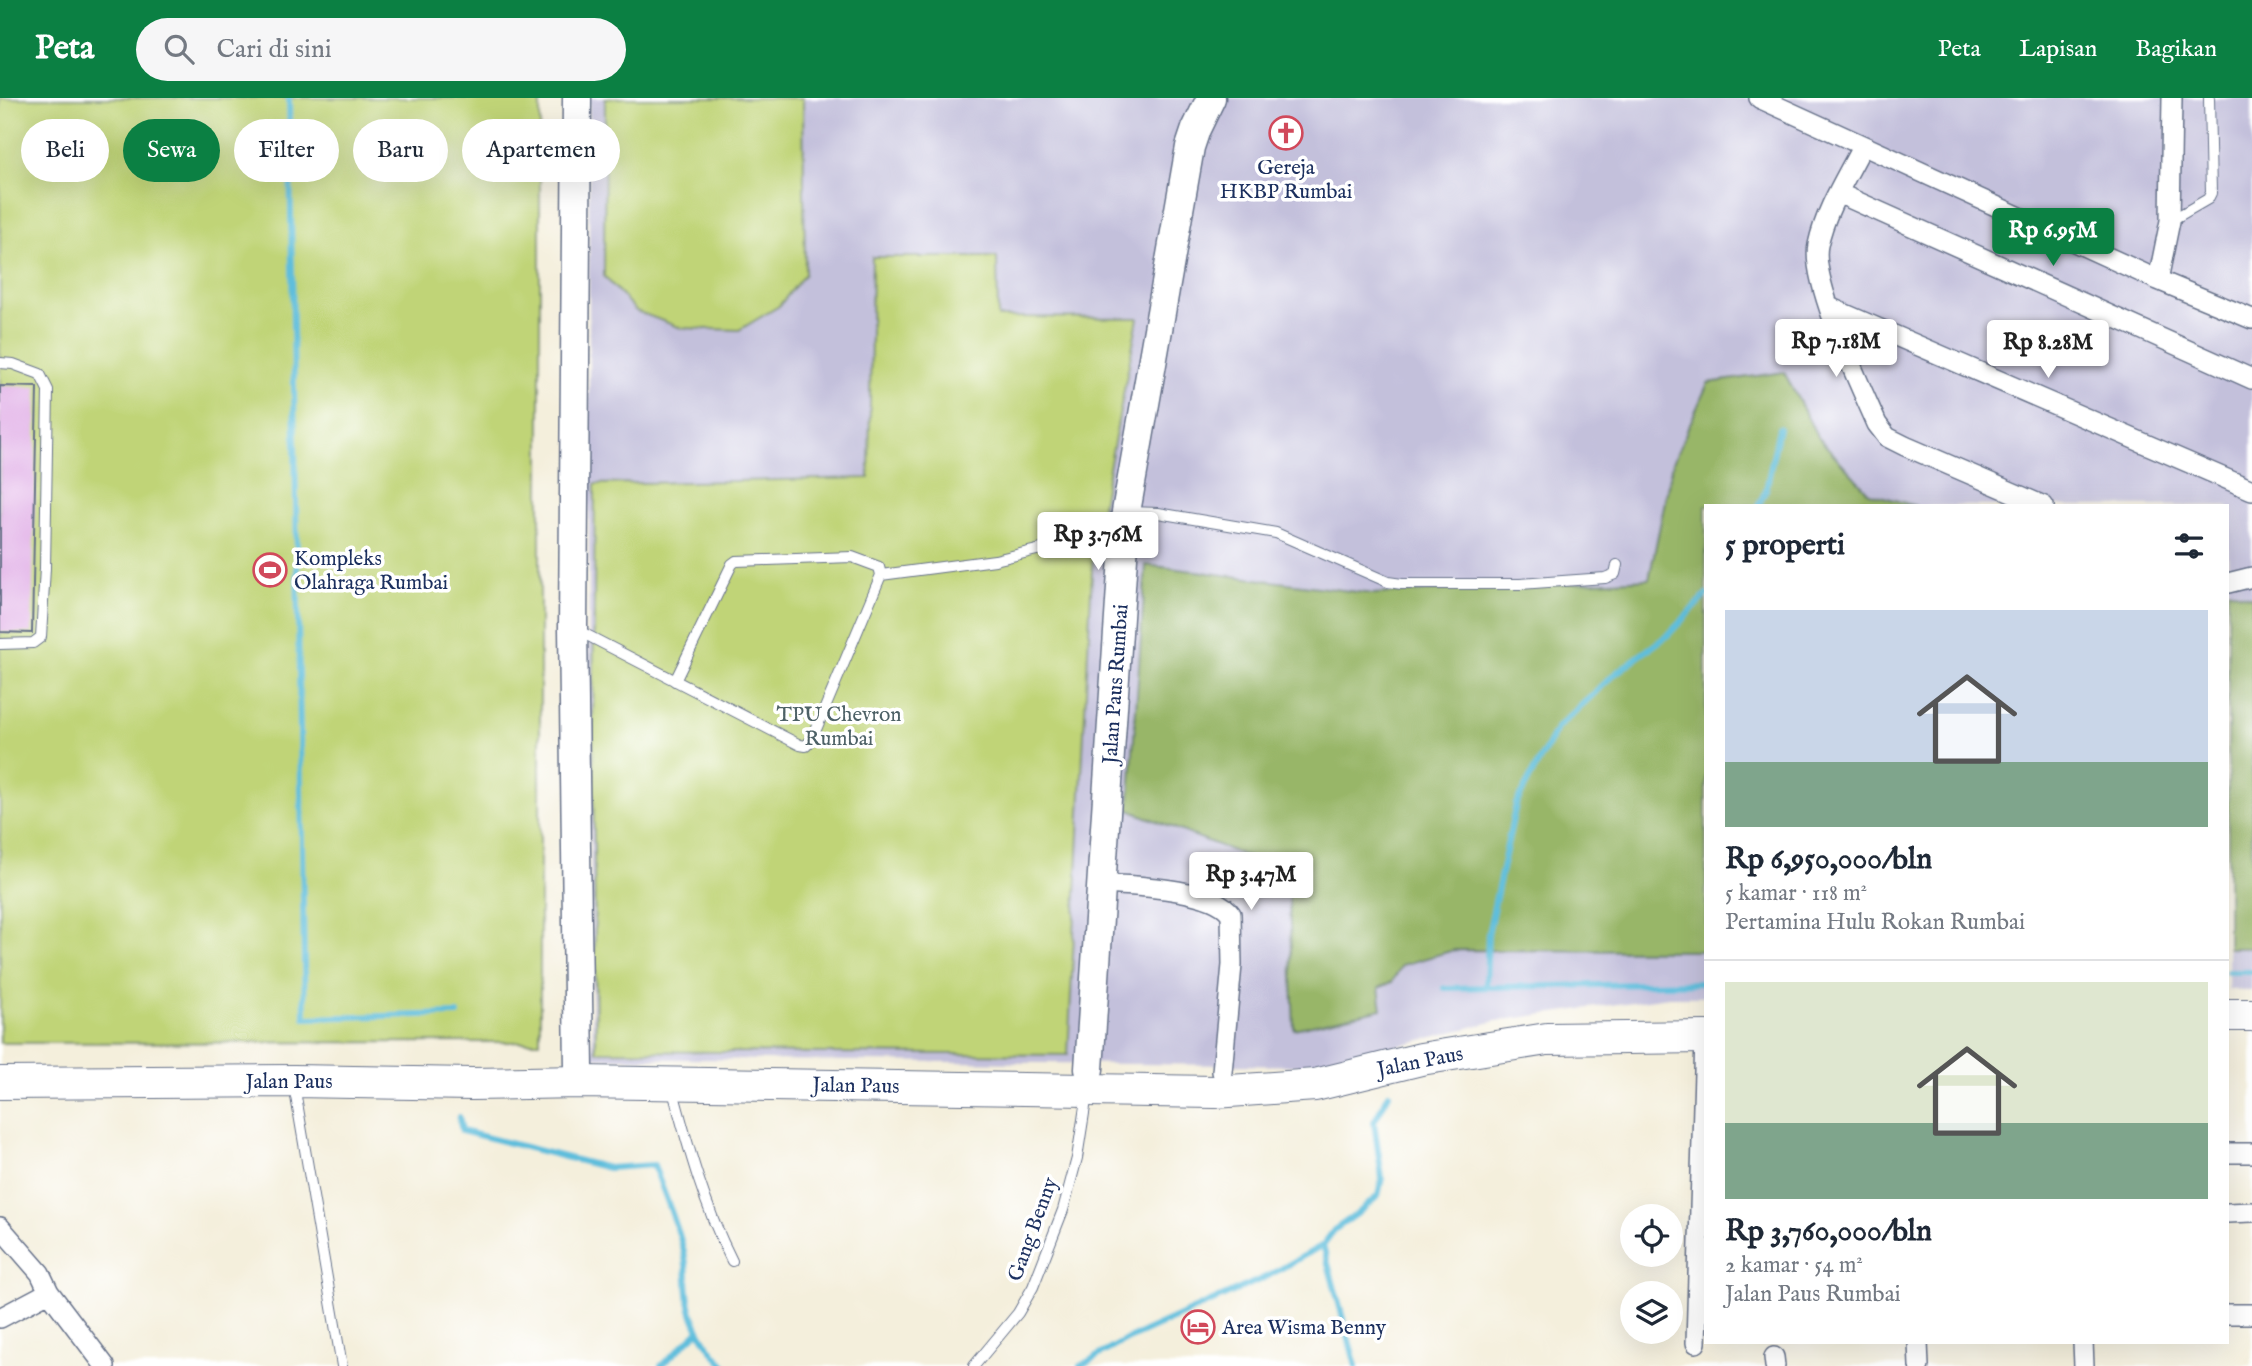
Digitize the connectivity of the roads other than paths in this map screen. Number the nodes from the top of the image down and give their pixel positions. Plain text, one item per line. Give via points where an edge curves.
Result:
1 (576, 98) edge
2 (1211, 98) edge
3 (1759, 98) edge
4 (2172, 98) edge
5 (2209, 98) edge
6 (1863, 147) junction
7 (1838, 193) junction
8 (2170, 221) junction
9 (2158, 280) junction
10 (1829, 307) junction
11 (2252, 319) edge
12 (0, 363) edge
13 (2252, 379) edge
14 (2252, 490) edge
15 (2039, 504) edge
16 (1125, 521) junction
17 (1617, 565) dead end
18 (881, 575) junction
19 (2252, 577) edge
20 (2229, 583) edge
21 (573, 628) junction
22 (0, 644) edge
23 (675, 681) junction
24 (1102, 884) junction
25 (2229, 1015) edge
26 (2252, 1015) edge
27 (1704, 1031) edge
28 (1704, 1031) edge
29 (2229, 1032) edge
30 (2252, 1032) edge
31 (0, 1068) edge
32 (1222, 1072) junction
33 (579, 1075) junction
34 (1088, 1079) junction
35 (294, 1081) junction
36 (0, 1083) edge
37 (671, 1083) junction
38 (1704, 1093) edge
39 (2229, 1153) edge
40 (2252, 1153) edge
41 (2252, 1212) edge
42 (2229, 1213) edge
43 (0, 1227) edge
44 (732, 1261) dead end
45 (49, 1292) junction
46 (2229, 1314) edge
47 (2252, 1314) edge
48 (0, 1318) edge
49 (1696, 1343) dead end
50 (1918, 1344) edge
51 (2083, 1344) edge
52 (105, 1366) edge
53 (342, 1366) edge
54 (974, 1366) edge
55 (1919, 1366) edge
56 (2084, 1366) edge

1 - 21 street
2 - 16 street, Jalan Paus Rumbai via 1190,147
3 - 6 street
4 - 8 street
5 - 8 lane via 2211,192 2208,199
6 - 7 street
6 - 9 street
7 - 10 street via 1818,246 1816,267
7 - 13 street
8 - 9 street
9 - 11 street
10 - 14 street
10 - 15 street via 1877,424 1887,437
12 - 22 lane via 40,374 48,390 41,637 33,643
16 - 17 lane via 1157,513 1276,533 1377,578 1402,584 1605,578 1615,573
16 - 18 lane via 995,560
16 - 24 street, Jalan Paus Rumbai
18 - 23 lane via 879,567 852,557 736,561
18 - 23 lane via 813,739 806,746
19 - 20 street
21 - 23 lane
21 - 33 street
24 - 32 street via 1158,887 1205,897 1228,910 1232,965
24 - 34 street, Jalan Paus Rumbai
25 - 26 main road
27 - 32 main road, Jalan Paus via 1543,1021 1418,1040 1316,1065
28 - 34 main road, Jalan Paus via 1547,1039 1410,1061 1315,1085 1215,1092
29 - 30 main road
31 - 33 main road, Jalan Paus
32 - 34 main road, Jalan Paus
33 - 34 main road, Jalan Paus
33 - 35 main road, Jalan Paus via 472,1084
33 - 37 main road, Jalan Paus
34 - 37 main road, Jalan Paus
34 - 54 lane, Gang Benny via 1077,1158 1063,1210 1033,1287 1018,1313
35 - 36 main road, Jalan Paus
35 - 53 lane
37 - 44 lane via 690,1157
38 - 49 street
39 - 40 street
41 - 42 street
43 - 45 street via 40,1273
45 - 48 street
45 - 52 street
46 - 47 street
50 - 55 street
51 - 56 street

